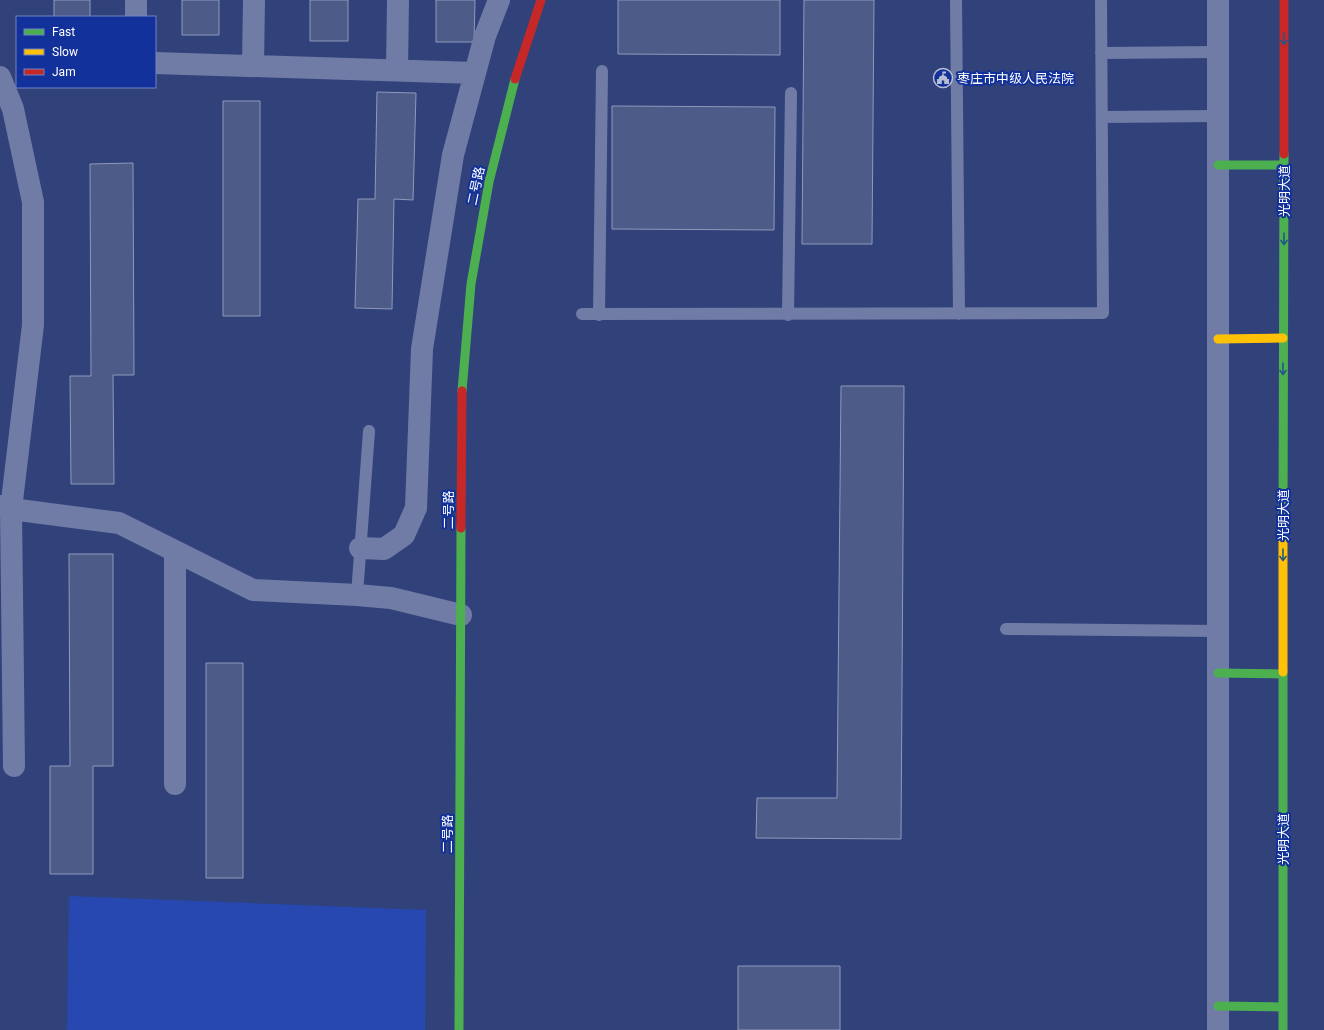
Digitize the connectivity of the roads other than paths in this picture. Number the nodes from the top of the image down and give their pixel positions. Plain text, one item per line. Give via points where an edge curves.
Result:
1 (136, 0) edge
2 (254, 0) edge
3 (398, 0) edge
4 (499, 0) edge
5 (541, 0) edge
6 (956, 0) edge
7 (1101, 0) edge
8 (1218, 0) edge
9 (1284, 0) edge
10 (136, 16) edge
11 (1218, 52) junction
12 (1101, 53) junction
13 (156, 63) edge
14 (252, 66) junction
15 (397, 70) junction
16 (602, 71) dead end
17 (475, 73) junction
18 (0, 77) edge
19 (791, 93) dead end
20 (1218, 116) junction
21 (1102, 117) junction
22 (10, 137) edge
23 (1218, 165) junction
24 (1284, 165) junction
25 (582, 314) dead end
26 (959, 314) junction
27 (599, 315) junction
28 (788, 315) junction
29 (1283, 338) junction
30 (1218, 339) junction
31 (369, 432) dead end
32 (5, 507) edge
33 (360, 548) junction
34 (176, 551) junction
35 (357, 595) junction
36 (461, 615) junction
37 (1006, 629) dead end
38 (1218, 631) junction
39 (1218, 673) junction
40 (1283, 674) junction
41 (14, 766) dead end
42 (175, 784) dead end
43 (1218, 1006) junction
44 (1282, 1007) junction
45 (459, 1030) edge
46 (1218, 1030) edge
47 (1283, 1030) edge

1 - 10 street
2 - 14 street
3 - 15 street
4 - 17 street via 485,36
5 - 36 main road, 二号路 via 516,74 489,182 471,284 462,382
6 - 26 lane
7 - 12 lane
8 - 11 street
9 -> 24 main road, 光明大道
11 - 12 lane
11 - 20 street
12 - 21 lane
13 - 14 street
14 - 15 street
15 - 17 street
16 - 27 lane
17 - 33 street via 453,155 422,349 416,508 404,535 384,549
18 - 22 street via 13,109
19 - 28 lane
20 - 21 lane
20 - 23 street
21 - 26 lane via 1103,313
22 - 32 street via 33,202 33,325
23 - 24 main road
23 - 30 street
24 -> 29 main road, 光明大道
25 - 27 lane
26 - 28 lane
27 - 28 lane
29 - 30 main road
29 -> 40 main road, 光明大道
30 - 38 street
31 - 33 lane
32 - 34 street via 119,523
32 - 41 street
33 - 35 lane
34 - 35 street via 252,590
34 - 42 street
35 - 36 street via 391,598
36 - 45 main road, 二号路
37 - 38 lane
38 - 39 street
39 - 40 main road
39 - 43 street
40 - 44 main road, 光明大道
43 - 44 main road
43 - 46 street
44 - 47 main road, 光明大道

